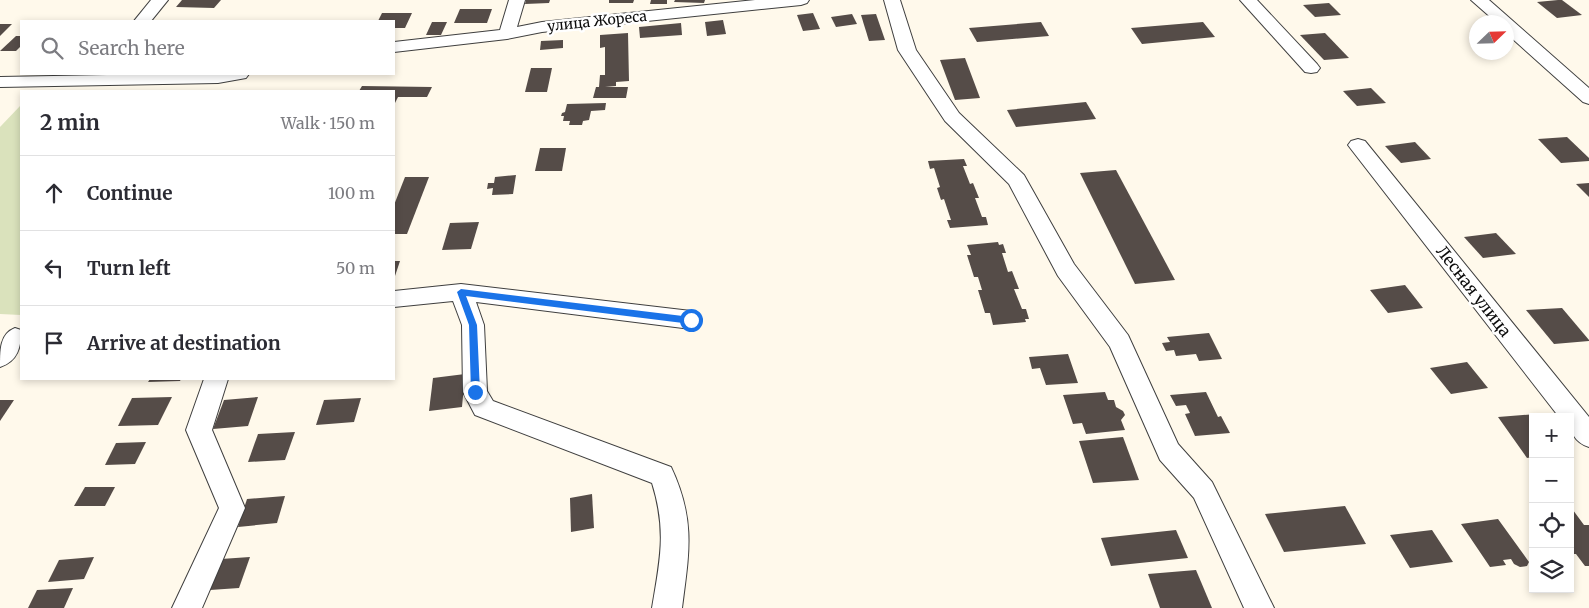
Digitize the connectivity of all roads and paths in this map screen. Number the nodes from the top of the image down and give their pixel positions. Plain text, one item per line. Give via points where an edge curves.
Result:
1 (160, 0) edge
2 (517, 0) edge
3 (801, 0) edge
4 (892, 0) edge
5 (1248, 0) edge
6 (1479, 0) edge
7 (1497, 15) edge
8 (143, 20) edge
9 (1514, 30) edge
10 (507, 34) junction
11 (395, 47) edge
12 (1311, 68) dead end
13 (234, 75) edge
14 (94, 77) edge
15 (7, 82) edge
16 (0, 96) edge
17 (1589, 98) edge
18 (1358, 145) dead end
19 (461, 292) junction
20 (395, 299) edge
21 (691, 320) dead end
22 (12, 337) edge
23 (0, 357) edge
24 (216, 380) edge
25 (1589, 436) edge
26 (187, 608) edge
27 (667, 608) edge
28 (1259, 608) edge

1 - 8 street
2 - 10 street
3 - 10 street, улица Жореса via 542,27
4 - 28 street via 907,50 952,117 1016,180 1066,270 1120,342 1169,452 1202,490
5 - 12 street
6 - 7 street
9 - 17 street
10 - 11 street, улица Жореса
13 - 14 street via 218,78
14 - 15 street
15 - 16 street
18 - 25 street, Лесная улица
19 - 20 street
19 - 21 street
19 - 27 street via 473,325 475,392 484,408 662,476 673,508 676,545
22 - 23 street
24 - 26 street via 200,430 232,508

